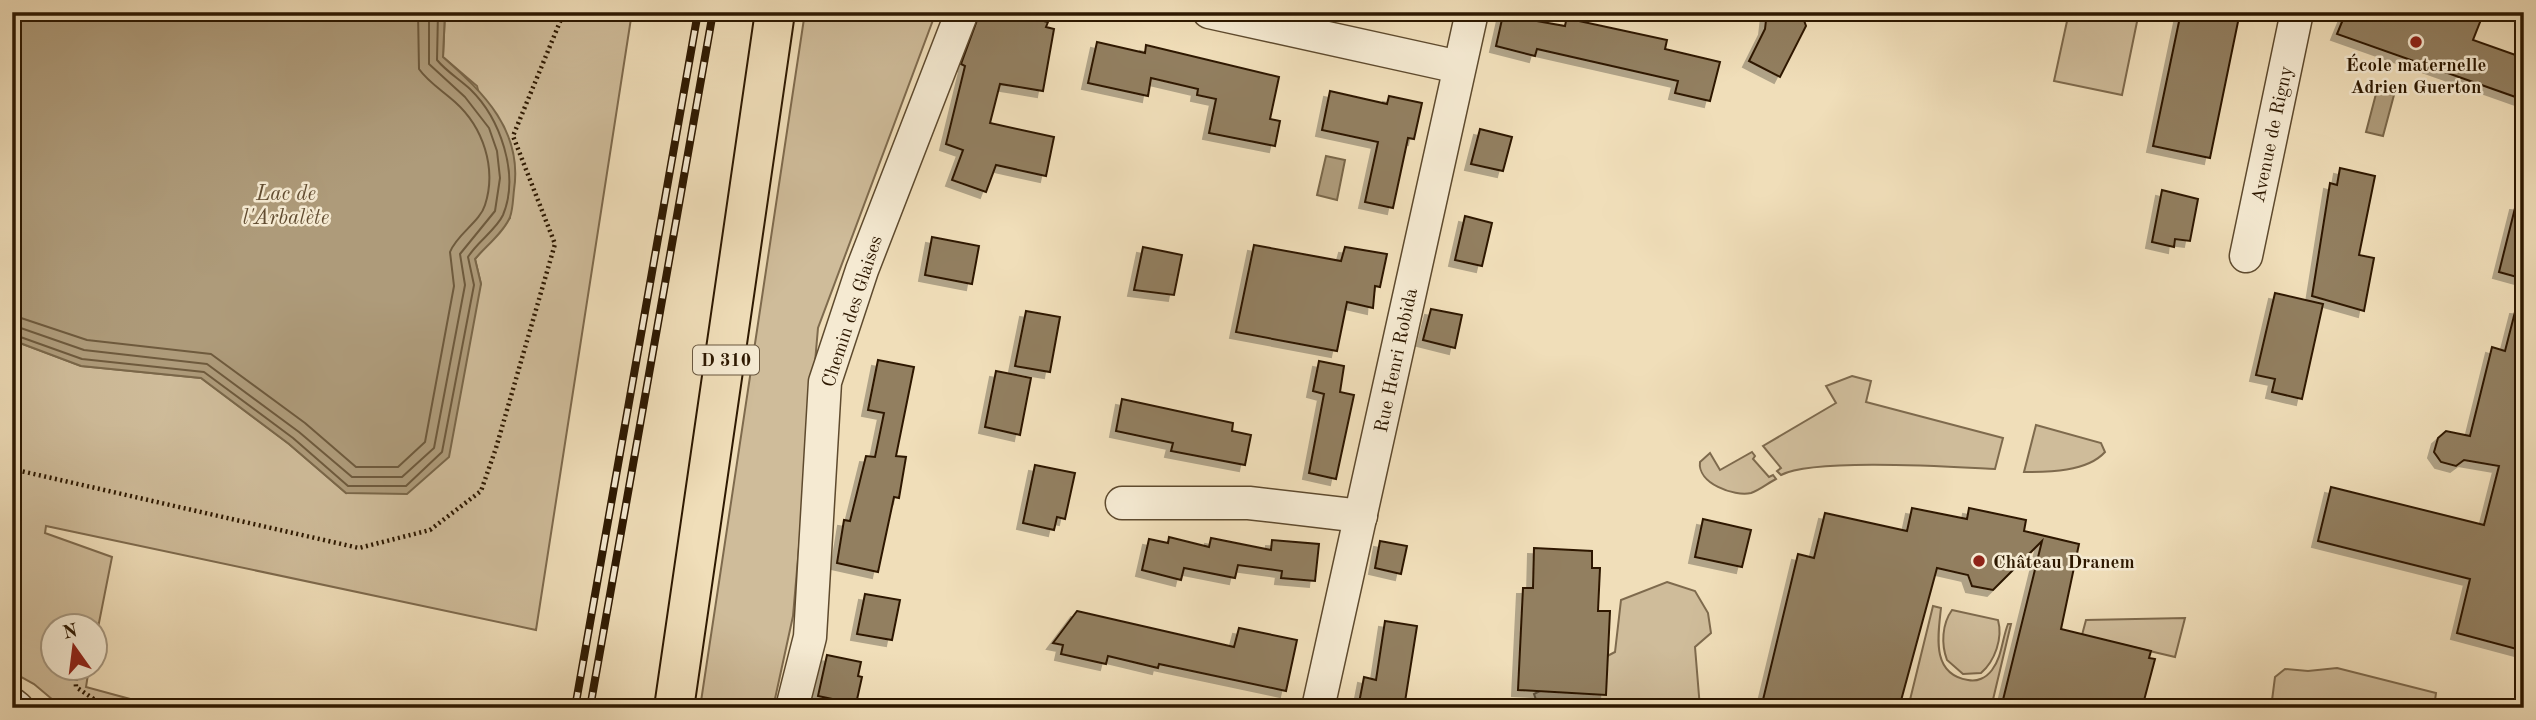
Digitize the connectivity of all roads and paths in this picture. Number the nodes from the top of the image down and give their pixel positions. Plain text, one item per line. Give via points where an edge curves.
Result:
1 (564, 12) edge
2 (775, 12) edge
3 (962, 12) edge
4 (1209, 12) edge
5 (1472, 12) edge
6 (2297, 12) edge
7 (1459, 67) junction
8 (2246, 256) dead end
9 (12, 469) edge
10 (1122, 503) dead end
11 (1362, 516) junction
12 (76, 682) edge
13 (12, 704) edge
14 (17, 708) edge
15 (107, 708) edge
16 (674, 708) edge
17 (792, 708) edge
18 (1318, 708) edge

1 - 9 path via 513,136 555,244 481,491 430,530 359,548
2 - 16 main road, D 310
3 - 17 street, Chemin des Glaises via 862,270 825,382 810,637
4 - 7 street
5 - 7 street, Rue Henri Robida
6 - 8 street, Avenue de Rigny
7 - 11 street, Rue Henri Robida
10 - 11 street via 1249,503
11 - 18 street, Rue Henri Robida
12 - 15 path via 76,687
13 - 14 street

